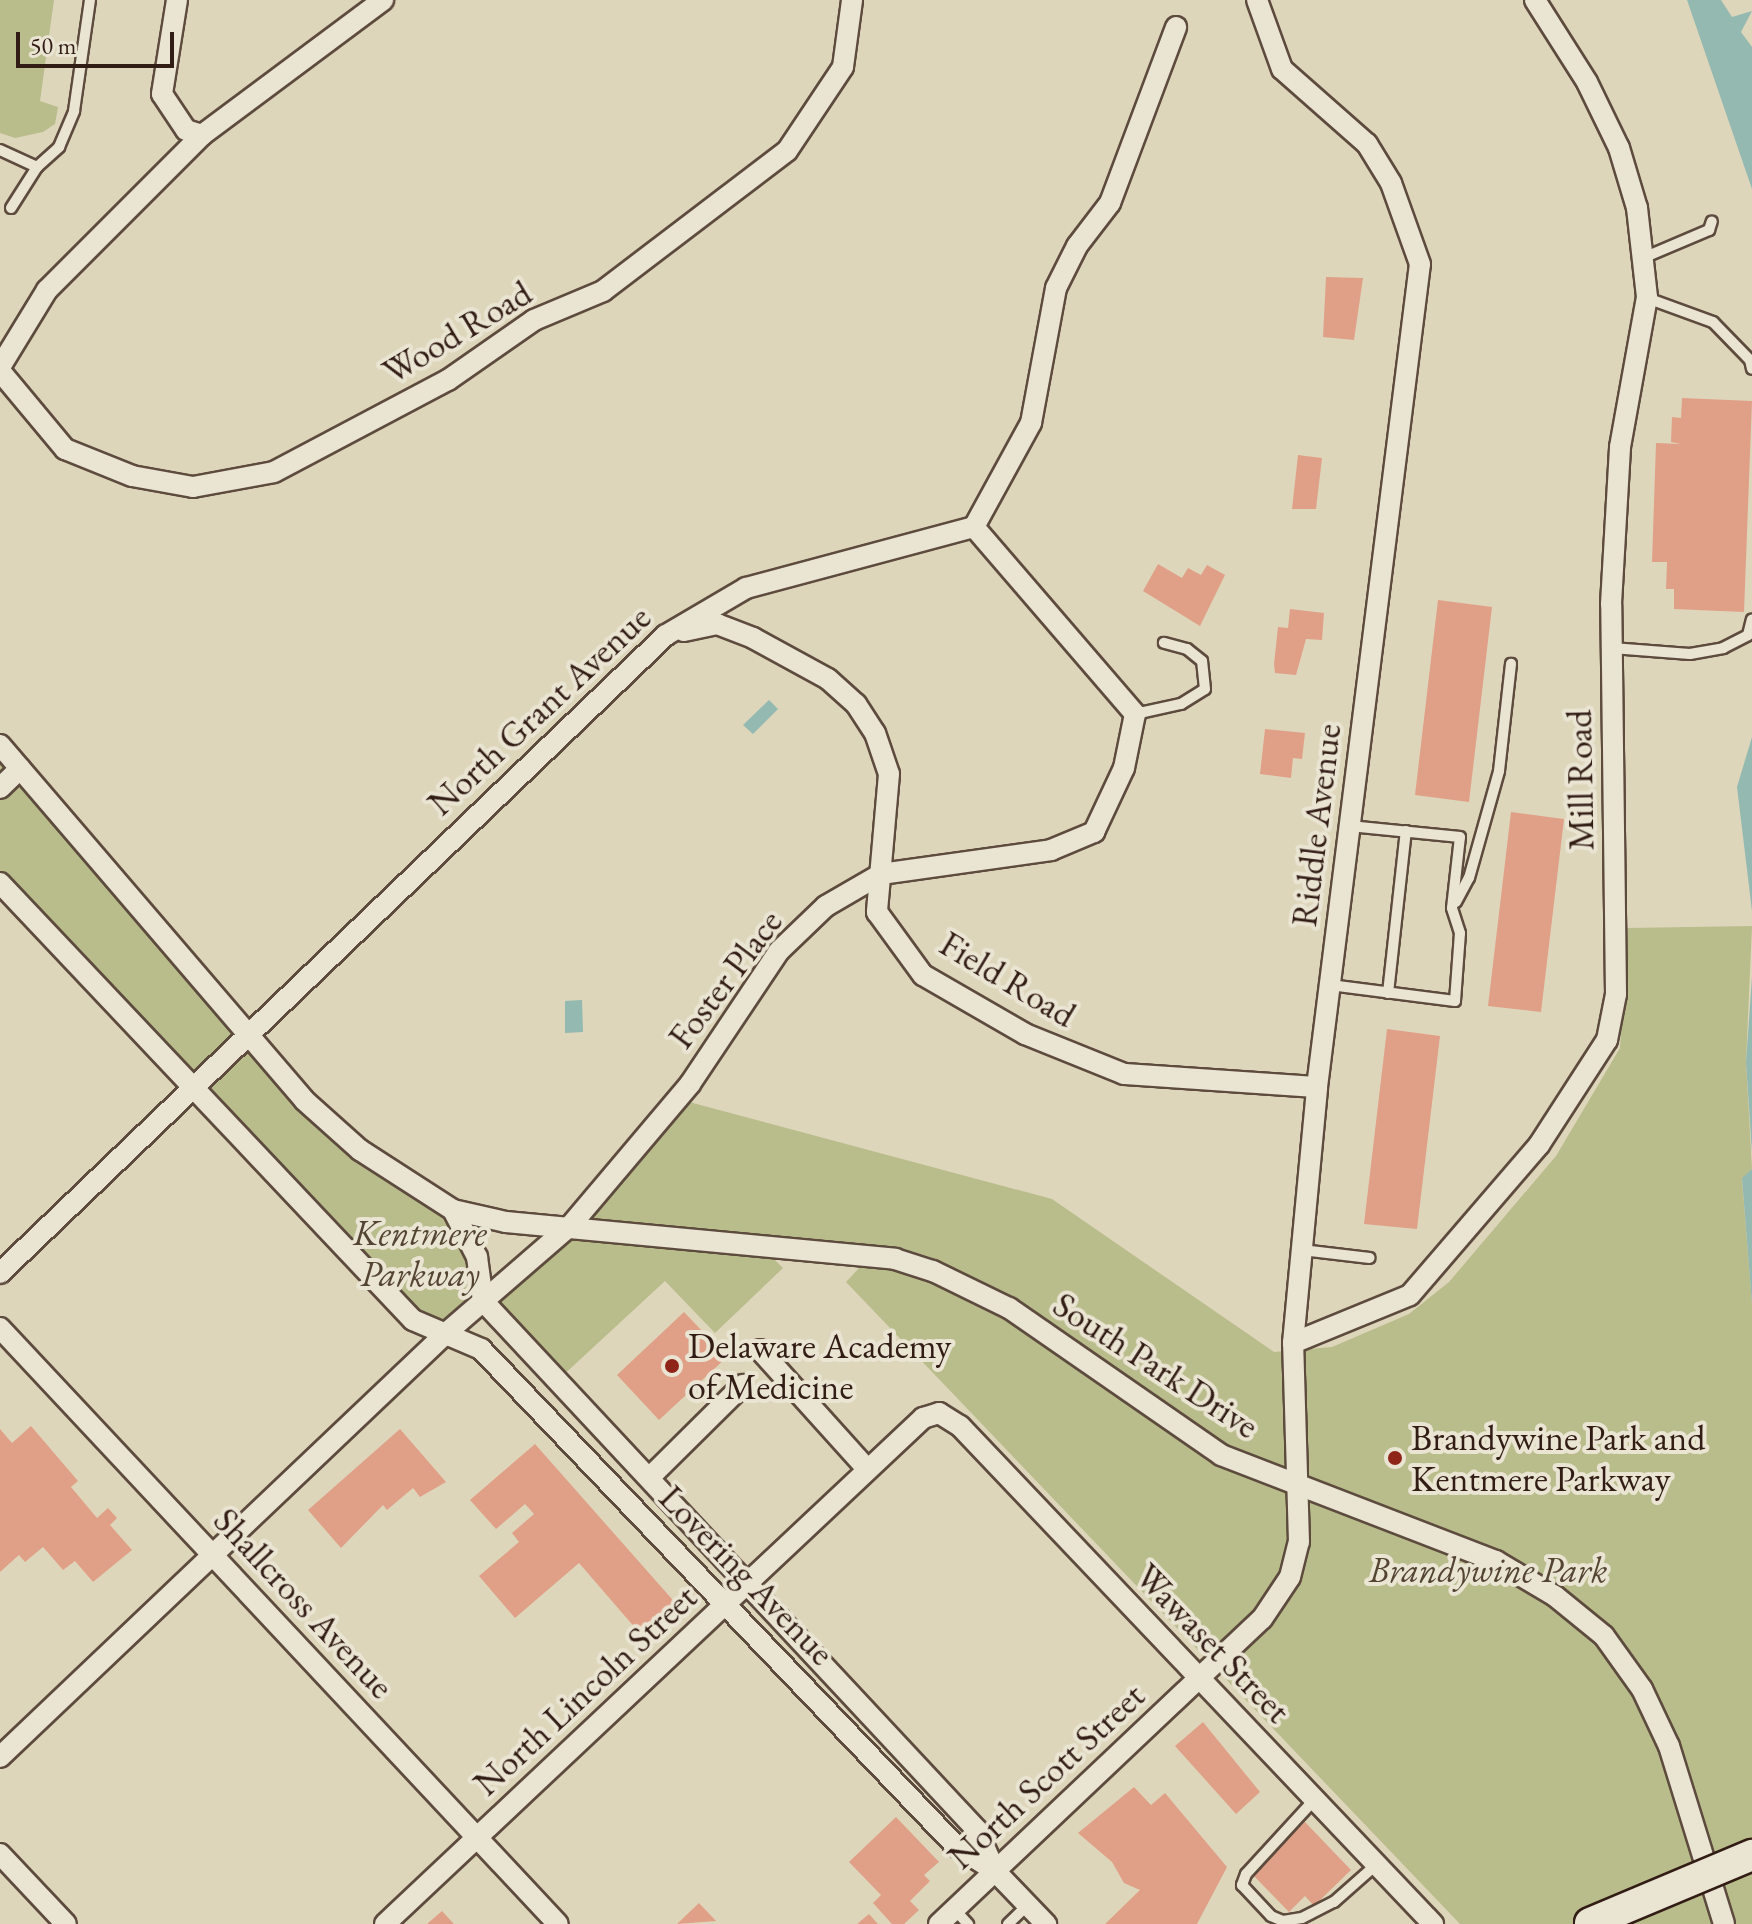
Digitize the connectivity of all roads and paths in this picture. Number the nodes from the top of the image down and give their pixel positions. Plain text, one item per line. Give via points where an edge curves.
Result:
1 (90, 0) edge
2 (177, 0) edge
3 (383, 0) edge
4 (852, 0) edge
5 (1257, 0) edge
6 (1535, 0) edge
7 (1176, 27) dead end
8 (202, 135) junction
9 (0, 150) edge
10 (37, 167) junction
11 (11, 208) dead end
12 (1712, 221) dead end
13 (1643, 258) junction
14 (1647, 298) junction
15 (0, 369) edge
16 (1752, 369) edge
17 (974, 527) junction
18 (1752, 619) edge
19 (666, 635) junction
20 (1164, 643) dead end
21 (1612, 648) junction
22 (1511, 664) dead end
23 (1135, 714) junction
24 (0, 745) edge
25 (20, 769) junction
26 (0, 788) edge
27 (1350, 826) junction
28 (1406, 831) junction
29 (881, 874) junction
30 (0, 883) edge
31 (1452, 908) junction
32 (1330, 985) junction
33 (1388, 993) junction
34 (244, 1035) junction
35 (193, 1087) junction
36 (1317, 1087) junction
37 (453, 1210) junction
38 (571, 1225) junction
39 (1302, 1250) junction
40 (1370, 1258) dead end
41 (0, 1273) edge
42 (483, 1301) junction
43 (0, 1328) edge
44 (444, 1335) junction
45 (1293, 1343) junction
46 (760, 1350) dead end
47 (743, 1385) dead end
48 (939, 1413) joint
49 (868, 1470) junction
50 (650, 1477) junction
51 (1299, 1489) junction
52 (214, 1554) junction
53 (748, 1583) junction
54 (728, 1602) junction
55 (1200, 1678) junction
56 (0, 1757) edge
57 (1315, 1799) junction
58 (474, 1840) junction
59 (0, 1854) edge
60 (1752, 1855) edge
61 (1377, 1864) junction
62 (995, 1871) junction
63 (1028, 1905) junction
64 (961, 1917) edge
65 (1590, 1923) edge
66 (66, 1924) edge
67 (385, 1924) edge
68 (558, 1924) edge
69 (939, 1924) edge
70 (1008, 1924) edge
71 (1046, 1924) edge
72 (1433, 1924) edge
73 (1724, 1924) edge

1 - 10 lane via 74,111 59,147
2 - 8 street via 162,94 186,130
3 - 8 street, Wood Road
4 - 15 street, Wood Road via 843,67 787,151 603,291 534,320 448,380 274,472 193,487 132,476 65,449
5 - 27 street, Riddle Avenue via 1282,69 1367,144 1391,183 1420,264
6 - 13 street, Mill Road via 1587,82 1619,148 1637,208
7 - 17 street via 1110,203 1077,246 1056,288 1031,423
8 - 15 street, Wood Road via 47,290
9 - 10 lane
10 - 11 lane
12 - 13 lane via 1709,230
13 - 14 street, Mill Road
14 - 16 lane via 1713,322 1750,360
14 - 21 street, Mill Road via 1620,447
17 - 19 street, North Grant Avenue via 746,588
17 - 23 street
18 - 21 lane via 1748,635 1723,648 1690,654
19 - 29 street, Field Road via 717,624 828,679 856,704 875,733 889,774
19 - 34 street, North Grant Avenue
20 - 23 lane via 1187,649 1202,661 1205,689 1181,704
21 - 45 street, Mill Road via 1616,994 1607,1040 1539,1145 1410,1295
22 - 31 lane via 1499,771 1469,878
23 - 29 street, Foster Place via 1111,802 1094,832 1051,850
24 - 25 street
25 - 26 street
25 - 34 street
27 - 28 lane
27 - 32 street, Riddle Avenue
28 - 31 lane via 1460,837
28 - 33 lane
29 - 36 street, Field Road via 877,912 923,975 1025,1034 1124,1074
29 - 38 street, Foster Place via 826,906 779,951 690,1084
30 - 35 street
31 - 33 lane via 1460,933 1455,1001
32 - 33 lane
32 - 36 street, Riddle Avenue
34 - 35 street, North Grant Avenue
34 - 37 street via 360,1150
35 - 41 street, North Grant Avenue
35 - 44 street via 413,1320
36 - 39 street, Riddle Avenue
37 - 38 street via 506,1222
37 - 42 street via 474,1248
38 - 42 street, Foster Place
38 - 51 street, South Park Drive via 895,1259 957,1279 1009,1308 1221,1455
39 - 40 lane
39 - 45 street, Riddle Avenue
42 - 44 street, Foster Place
42 - 50 street, Lovering Avenue
43 - 52 street, Shallcross Avenue
44 - 52 street, Foster Place
44 - 54 street, Lovering Avenue via 481,1349
45 - 51 street, Riddle Avenue
46 - 49 street
47 - 50 street
48 - 49 street, North Lincoln Street via 923,1418
48 - 55 street, Wawaset Street via 960,1426
49 - 53 street, North Lincoln Street
50 - 53 street, Lovering Avenue
51 - 55 street, Riddle Avenue via 1299,1542 1290,1577 1262,1619
51 - 73 street, South Park Drive via 1496,1561 1555,1596 1604,1636 1642,1689 1669,1746
52 - 56 street, Foster Place
52 - 58 street, Shallcross Avenue
53 - 54 street, North Lincoln Street
53 - 62 street, Lovering Avenue via 977,1830
54 - 58 street, North Lincoln Street
54 - 62 street, Lovering Avenue via 956,1846
55 - 57 street, Wawaset Street
55 - 62 street, North Scott Street
57 - 61 street, Wawaset Street
57 - 61 lane via 1246,1874 1242,1885 1271,1916 1302,1918 1334,1902
58 - 67 street, North Lincoln Street
58 - 68 street, Shallcross Avenue
59 - 66 street
60 - 65 street, bridge
61 - 72 street, Wawaset Street
62 - 63 street, Lovering Avenue
62 - 64 street, North Scott Street
63 - 70 lane
63 - 71 street, Lovering Avenue
64 - 69 street, North Scott Street

